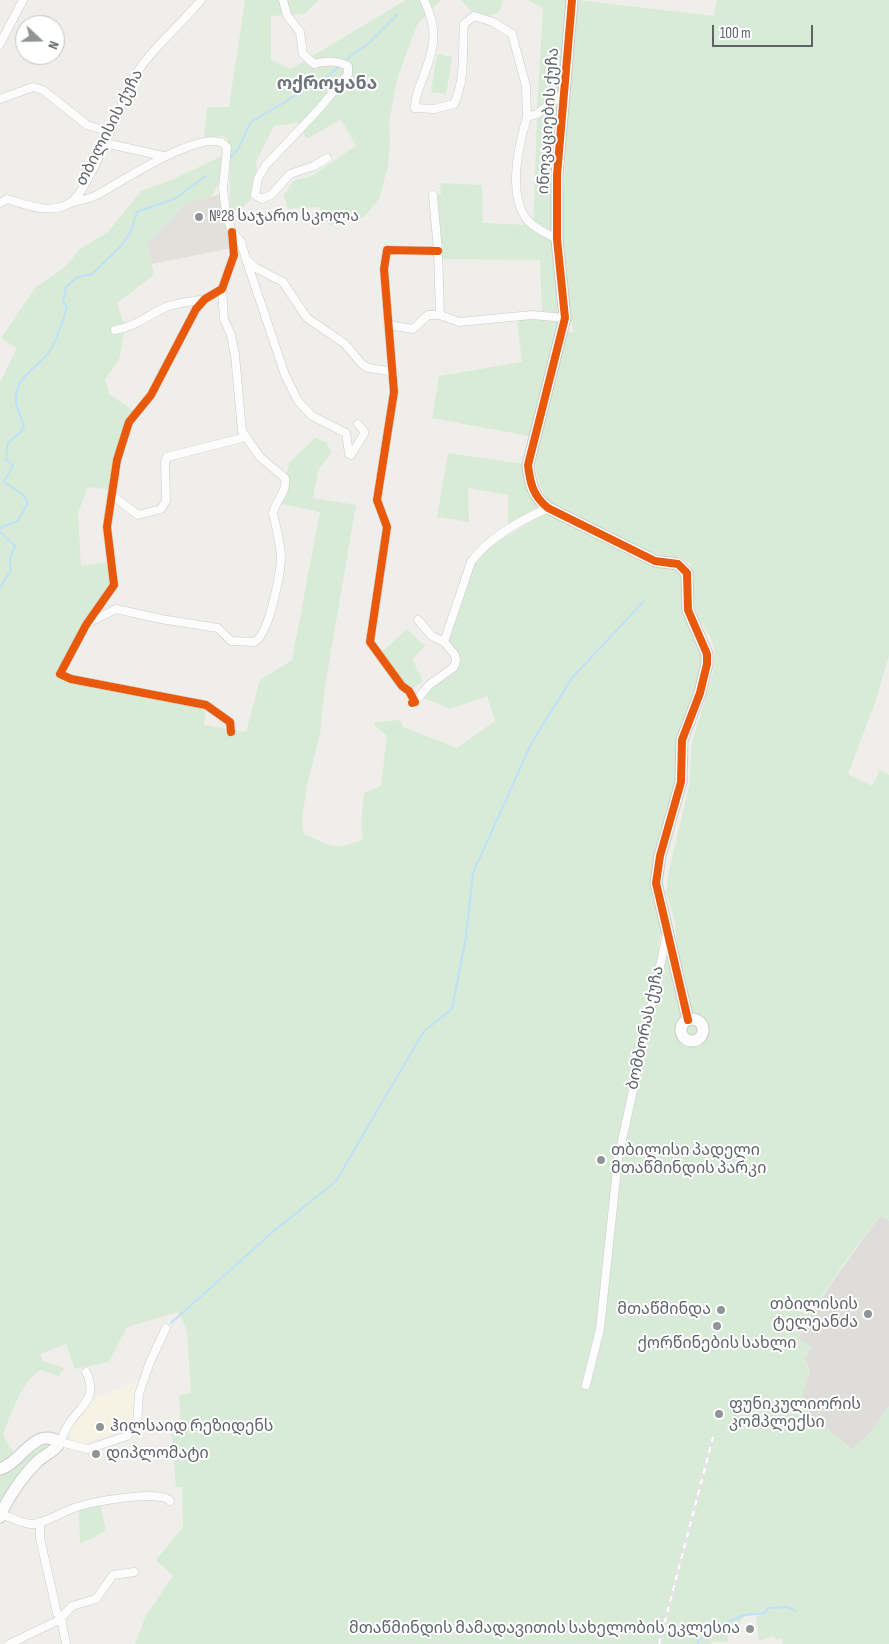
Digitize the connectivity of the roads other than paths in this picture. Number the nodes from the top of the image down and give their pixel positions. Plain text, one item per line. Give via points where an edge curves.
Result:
1 (23, 0) edge
2 (201, 0) edge
3 (283, 0) edge
4 (424, 0) edge
5 (572, 0) edge
6 (0, 44) edge
7 (565, 92) junction
8 (0, 100) edge
9 (528, 117) junction
10 (110, 132) junction
11 (105, 143) junction
12 (163, 156) junction
13 (327, 158) dead end
14 (433, 195) dead end
15 (2, 199) edge
16 (71, 203) junction
17 (232, 232) junction
18 (557, 240) junction
19 (438, 251) junction
20 (246, 259) junction
21 (222, 289) junction
22 (205, 299) junction
23 (440, 315) junction
24 (565, 318) junction
25 (388, 325) junction
26 (115, 330) dead end
27 (394, 375) junction
28 (547, 391) joint
29 (358, 424) dead end
30 (246, 437) junction
31 (113, 496) junction
32 (548, 508) junction
33 (418, 620) dead end
34 (86, 625) junction
35 (444, 642) junction
36 (231, 732) dead end
37 (667, 934) junction
38 (688, 1020) dead end
39 (166, 1328) dead end
40 (86, 1372) dead end
41 (586, 1384) dead end
42 (60, 1442) junction
43 (0, 1469) edge
44 (170, 1502) dead end
45 (1, 1515) edge
46 (40, 1522) junction
47 (134, 1572) dead end
48 (62, 1620) junction
49 (9, 1644) edge
50 (66, 1644) edge

1 - 6 street
2 - 10 street, თბილისის ქუჩა via 144,62
3 - 13 street via 287,15 300,32 303,54 307,59 314,64 327,60 342,63 348,66 348,74 266,165 258,178 255,195 262,199 271,195 290,174
4 - 9 street via 430,11 435,40 424,77 418,85 415,108 434,109 454,104 463,72 464,24 474,16 493,22 512,34 526,86
5 - 7 street, ინოვაციების ქუჩა
7 - 9 street via 537,114
7 - 18 street, ინოვაციების ქუჩა via 557,175
8 - 10 street via 33,87 43,90 88,125
9 - 18 street via 516,169 520,202 526,218
10 - 11 street, თბილისის ქუჩა
11 - 12 street
11 - 16 street, თბილისის ქუჩა
12 - 16 street via 94,197
12 - 17 street via 202,143 223,142 227,148 223,188
14 - 19 street
15 - 16 street, თბილისის ქუჩა via 38,208
17 - 20 street via 241,242
17 - 21 street via 234,255
18 - 24 street, ინოვაციების ქუჩა
19 - 23 street
19 - 25 street via 387,250 384,269
20 - 27 street via 283,282 307,318 345,344 362,364
20 - 29 street via 285,376 298,401 312,416 346,433 351,455 364,434
21 - 22 street
21 - 30 street via 222,309 235,355 242,431
22 - 26 street via 178,303 138,324
22 - 31 street via 190,319 151,395 129,422 118,460
23 - 24 street via 459,322 532,314
23 - 25 street via 426,316 413,329
24 - 28 street, ინოვაციების ქუჩა
25 - 27 street
27 - 35 street via 377,500 387,527 370,642 409,691 413,702 456,664 455,655
28 - 32 street, ბომბორას ქუჩა via 528,464 531,485 538,500
30 - 31 street via 168,456 165,462 166,501 161,509 138,515
30 - 34 street via 260,457 285,478 286,484 273,512 281,558 275,595 258,641 230,640 218,628 160,620 116,609
31 - 34 street via 107,527 114,585
32 - 35 street via 478,552 471,562
32 - 37 street, ბომბორას ქუჩა via 655,561 678,564 687,573 688,610 704,646 707,664 682,740 681,782 657,869 658,897
33 - 35 street via 432,636
34 - 36 street via 60,674 71,679 206,705 230,722
37 - 38 street
37 - 41 street, ბომბორას ქუჩა via 618,1159 600,1329
39 - 42 street via 139,1394 137,1425 126,1436 88,1449
40 - 42 street via 90,1379 89,1400 69,1423
42 - 43 street via 47,1437 36,1441
42 - 45 street via 33,1466
44 - 46 street via 166,1498 146,1496 97,1502 78,1506
45 - 46 street via 30,1524
46 - 48 street via 40,1538 56,1613
47 - 48 street via 113,1575 96,1599 72,1606
48 - 49 street
48 - 50 street

